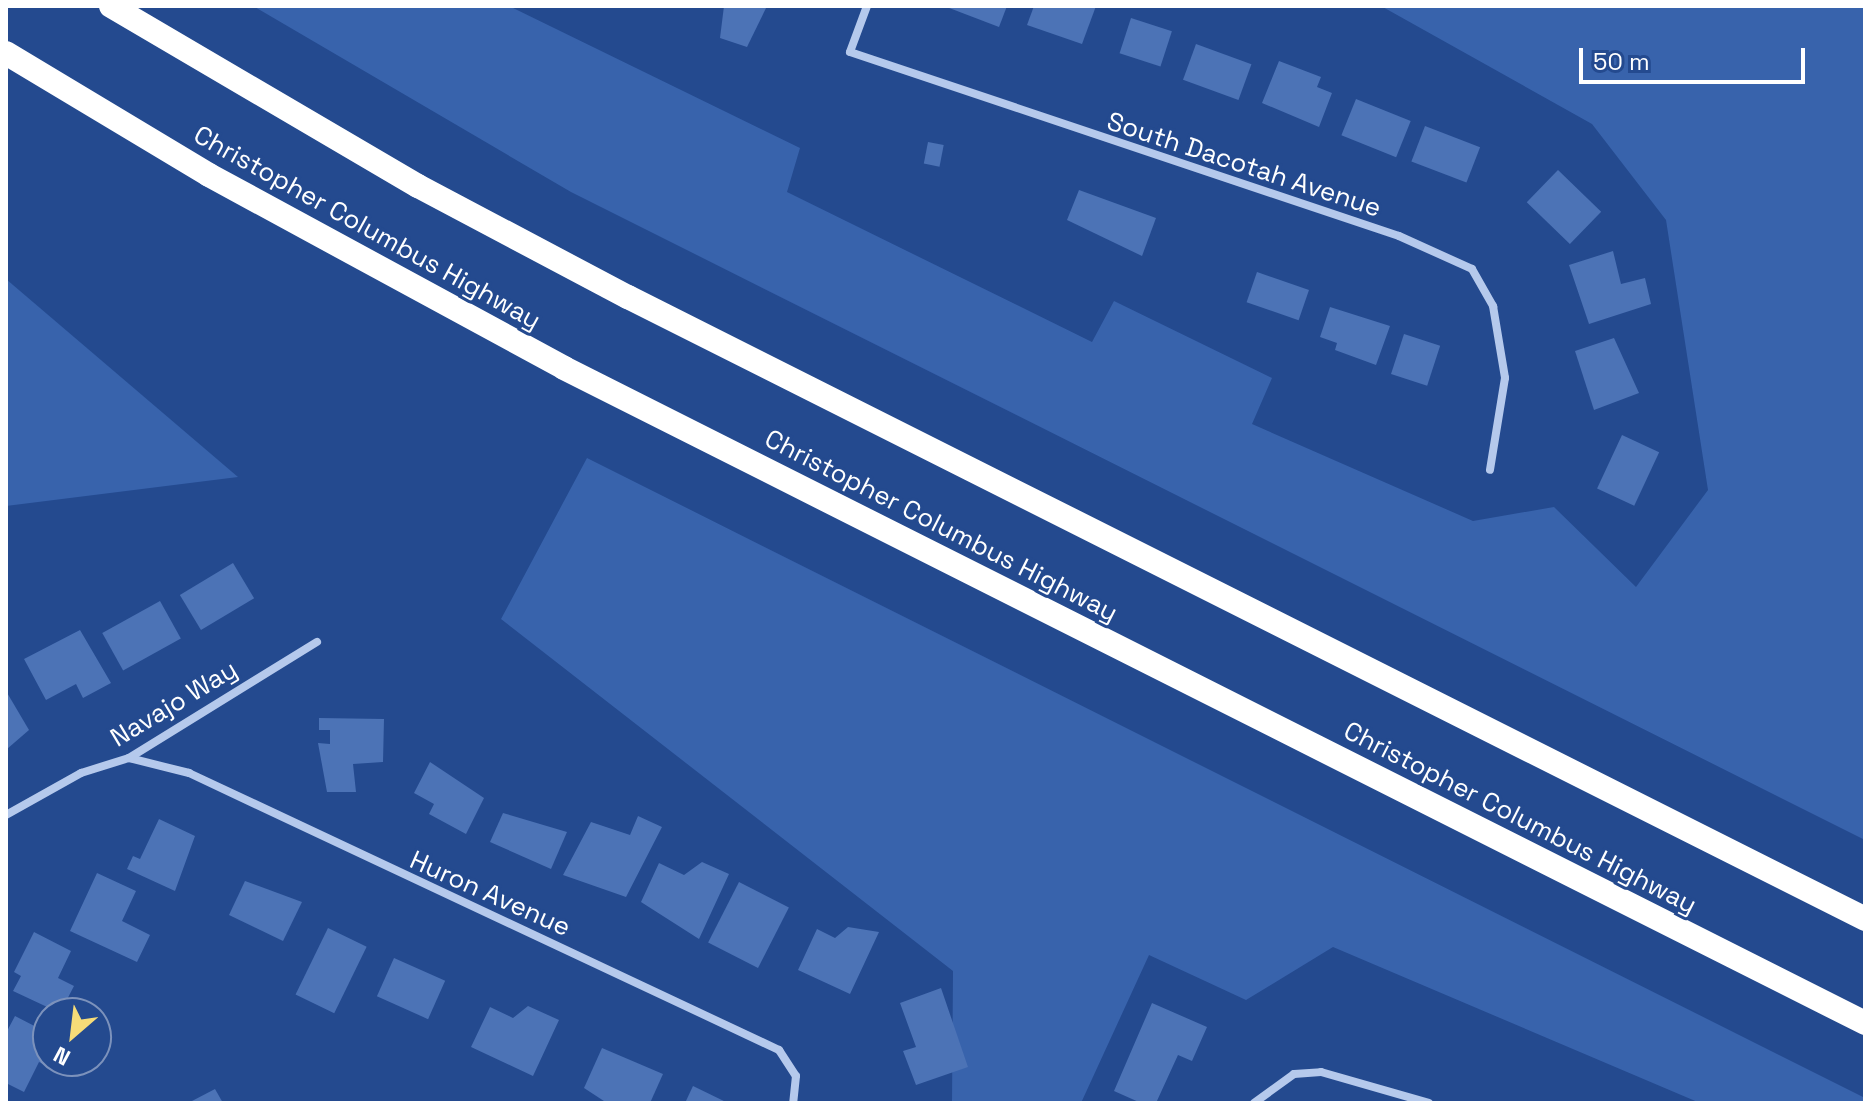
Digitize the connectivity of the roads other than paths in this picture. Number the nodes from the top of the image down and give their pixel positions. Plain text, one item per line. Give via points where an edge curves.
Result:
1 (111, 6) edge
2 (867, 6) edge
3 (6, 53) edge
4 (1490, 470) dead end
5 (317, 642) dead end
6 (129, 758) junction
7 (6, 815) edge
8 (1865, 919) edge
9 (1865, 1023) edge
10 (1256, 1099) edge
11 (793, 1103) edge
12 (1429, 1103) edge

1 - 8 highway via 418,186 691,330
2 - 4 street, South Dacotah Avenue via 850,52 1399,236 1472,269 1493,306 1505,378
3 - 9 highway, Christopher Columbus Highway via 209,175 564,368
5 - 6 street, Navajo Way
6 - 7 street, Navajo Way via 81,773
6 - 11 street, Huron Avenue via 189,773 779,1050 796,1076
10 - 12 street via 1294,1074 1321,1072

